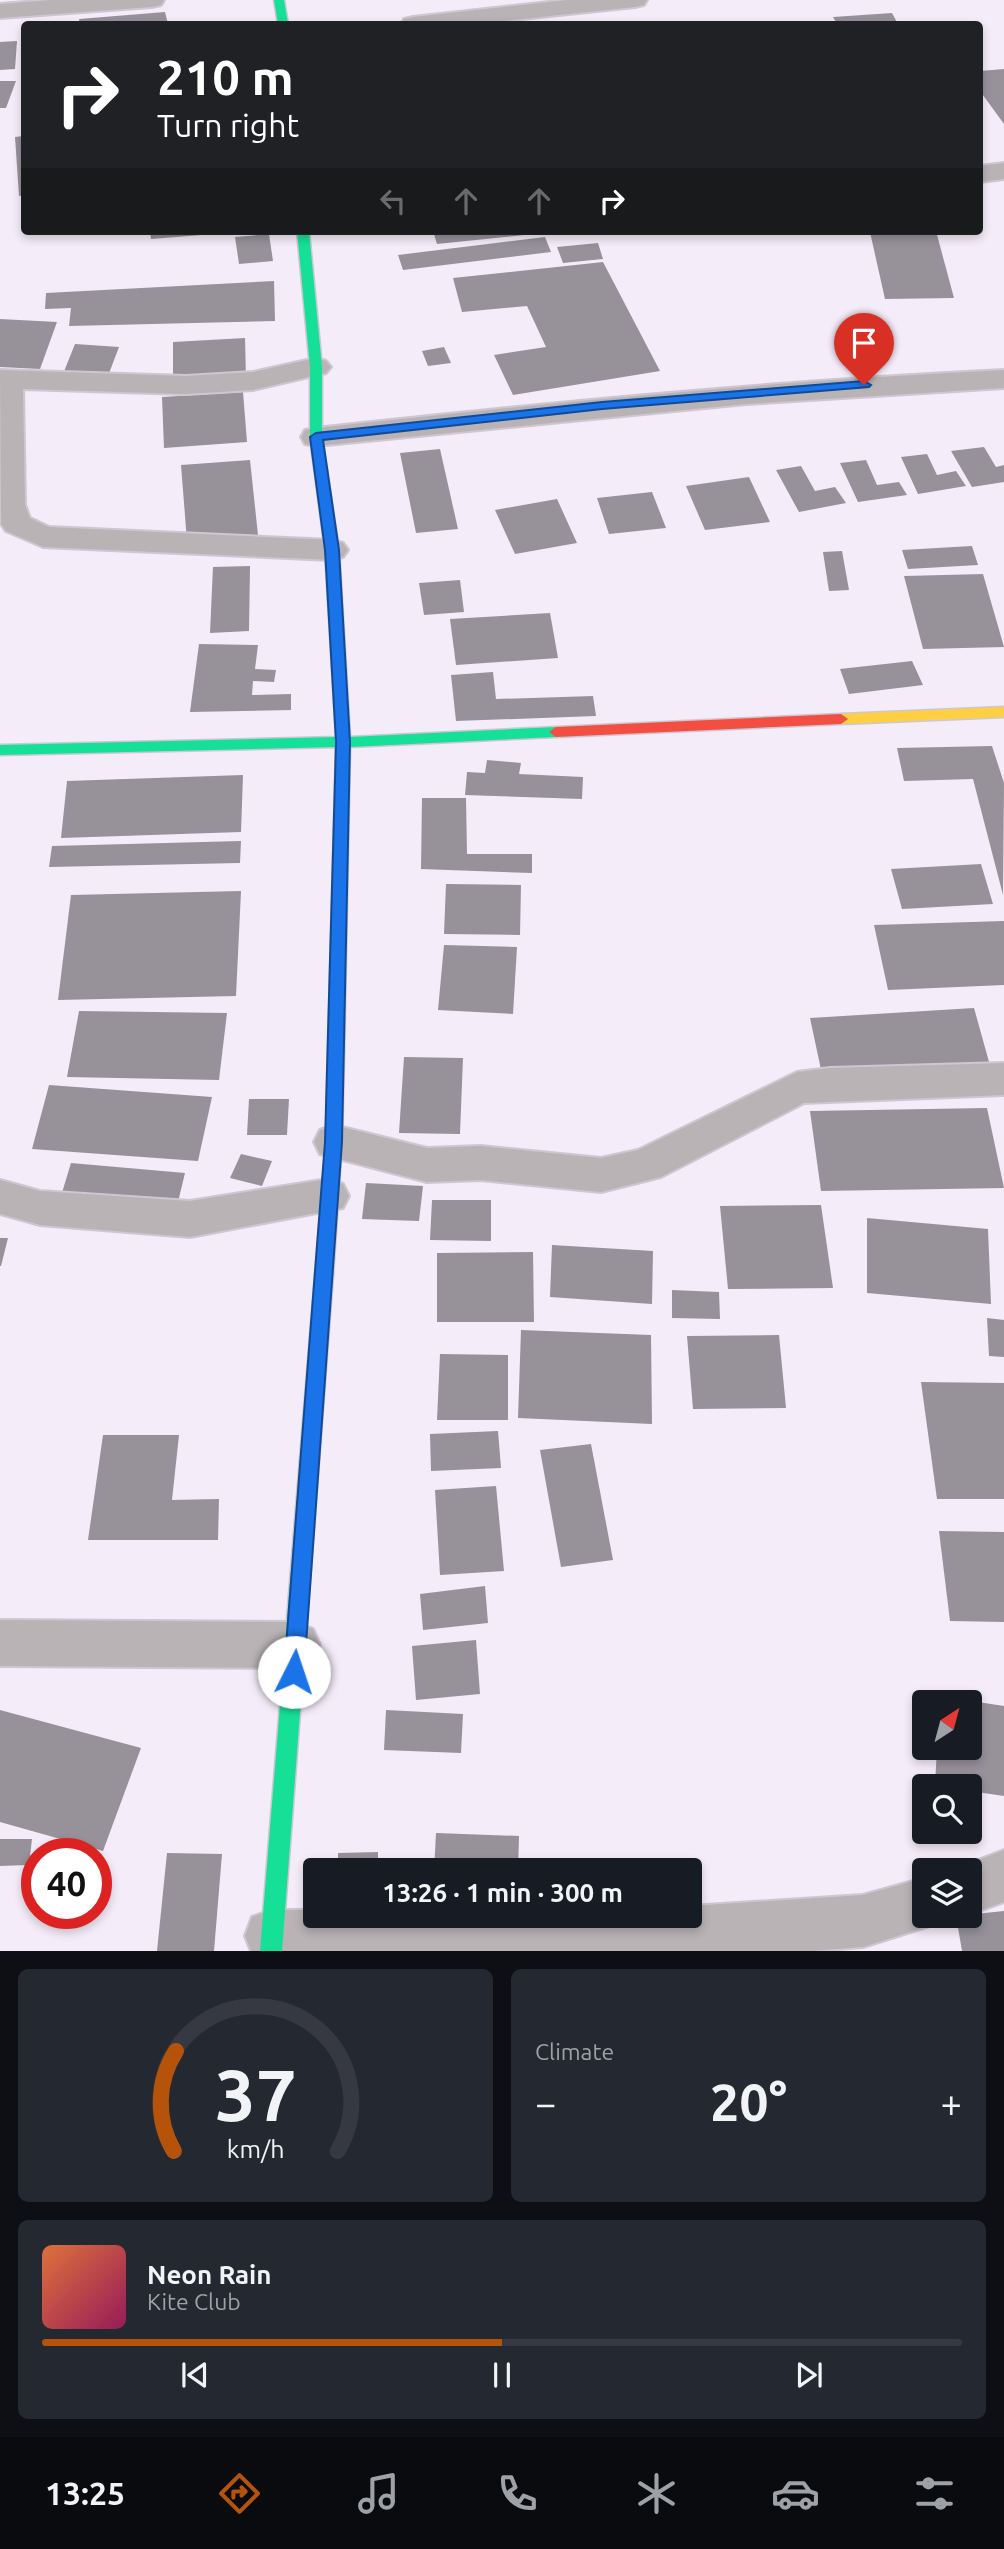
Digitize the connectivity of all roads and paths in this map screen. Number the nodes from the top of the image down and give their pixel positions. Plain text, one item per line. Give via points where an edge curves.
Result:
1 (152, 0) edge
2 (279, 0) edge
3 (635, 0) edge
4 (0, 11) edge
5 (282, 21) edge
6 (441, 21) edge
7 (303, 235) edge
8 (316, 367) junction
9 (4, 379) edge
10 (1004, 379) edge
11 (316, 437) junction
12 (332, 550) junction
13 (1003, 717) edge
14 (343, 742) junction
15 (0, 750) edge
16 (1004, 1079) edge
17 (334, 1142) junction
18 (328, 1196) junction
19 (0, 1197) edge
20 (0, 1643) edge
21 (296, 1645) junction
22 (1004, 1876) edge
23 (982, 1884) edge
24 (912, 1907) edge
25 (773, 1939) edge
26 (271, 1943) edge

1 - 4 street
2 - 5 street
3 - 6 street
7 - 8 street
8 - 9 street via 253,381 186,385
8 - 11 street
9 - 12 street via 9,505 17,524 43,537
10 - 11 street via 602,405
11 - 12 street
12 - 14 street
13 - 14 street
14 - 15 street
14 - 17 street
16 - 17 street via 797,1088 657,1160 601,1175 481,1163 426,1165
17 - 18 street
18 - 19 street via 190,1219 40,1208
18 - 21 street
20 - 21 street
21 - 26 street
22 - 23 street
24 - 25 street
25 - 26 street

